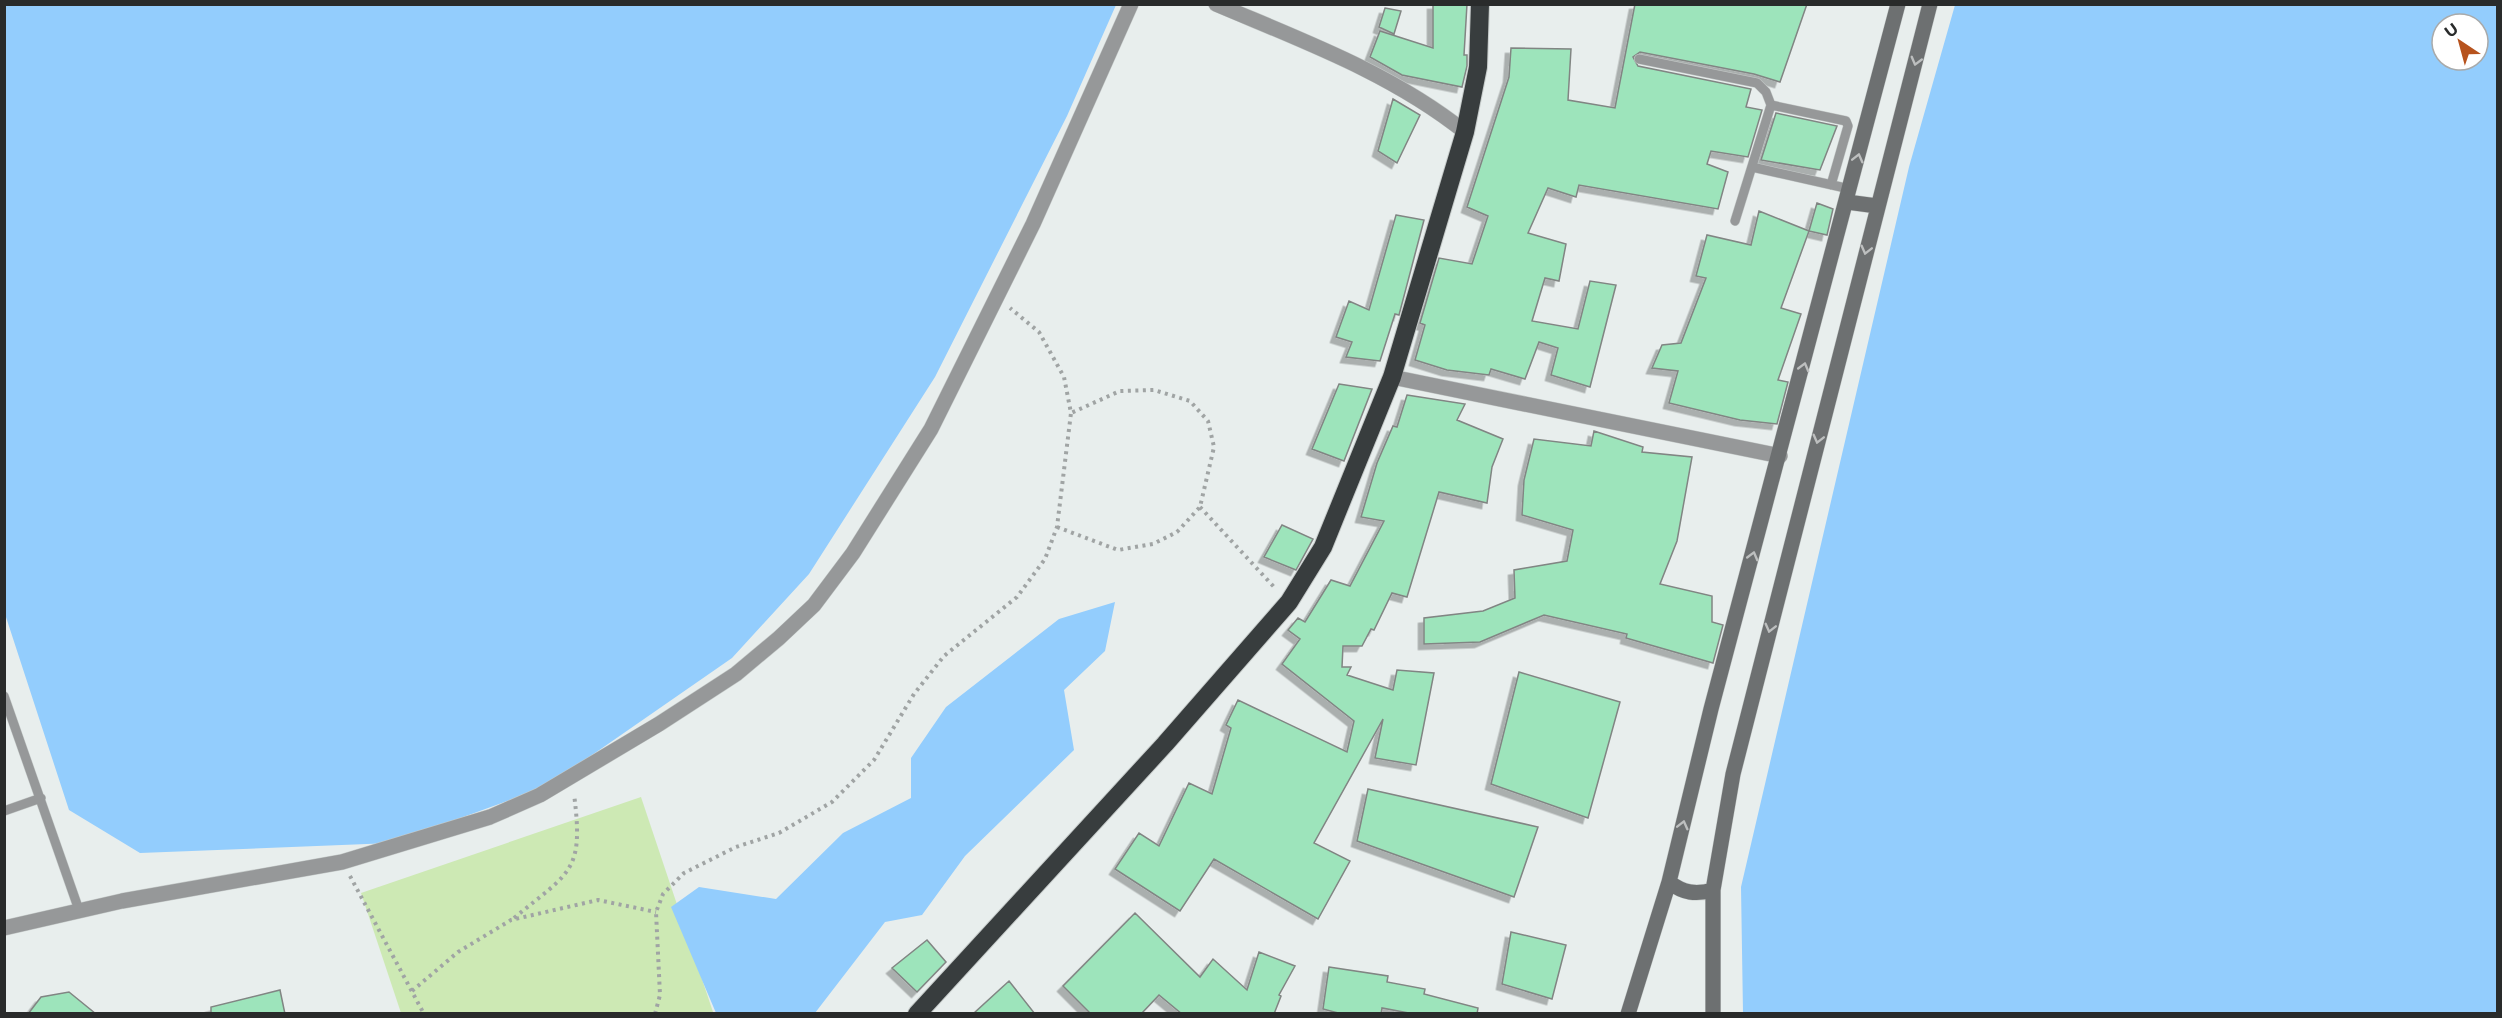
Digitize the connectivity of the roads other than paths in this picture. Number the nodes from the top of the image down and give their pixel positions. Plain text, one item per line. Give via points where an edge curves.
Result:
1 (1131, 4) edge
2 (1216, 4) edge
3 (1480, 4) edge
4 (1898, 4) edge
5 (1930, 4) edge
6 (1638, 59) dead end
7 (1771, 105) junction
8 (1465, 132) junction
9 (1846, 132) junction
10 (1864, 136) junction
11 (1752, 167) junction
12 (1831, 185) junction
13 (1848, 195) junction
14 (1877, 206) junction
15 (1735, 221) dead end
16 (1392, 377) junction
17 (1780, 456) junction
18 (4, 696) edge
19 (41, 798) junction
20 (4, 811) edge
21 (1669, 882) junction
22 (1713, 890) junction
23 (80, 910) junction
24 (4, 928) edge
25 (916, 1014) edge
26 (1628, 1014) edge
27 (1713, 1014) edge

1 - 23 street via 1033,224 931,429 853,553 814,605 779,638 736,674 659,724 540,795 490,818 342,862
2 - 8 street via 1365,67 1440,112
3 - 8 highway via 1478,67
4 - 10 street
5 -> 14 street
6 - 7 lane via 1757,83
7 - 9 lane via 1840,118 1848,126
7 - 11 lane
8 - 16 highway
9 - 10 lane
9 - 12 lane
13 -> 10 street
11 - 12 lane
11 - 15 lane
12 - 13 lane
13 - 14 street
17 -> 13 street
14 -> 22 street via 1733,774
16 - 17 street
16 - 25 highway via 1323,547 1289,602 1165,744
21 -> 17 street
18 - 19 lane
19 - 20 lane
19 - 23 lane
21 - 22 street via 1688,892
21 - 26 street
22 - 27 street
23 - 24 street

